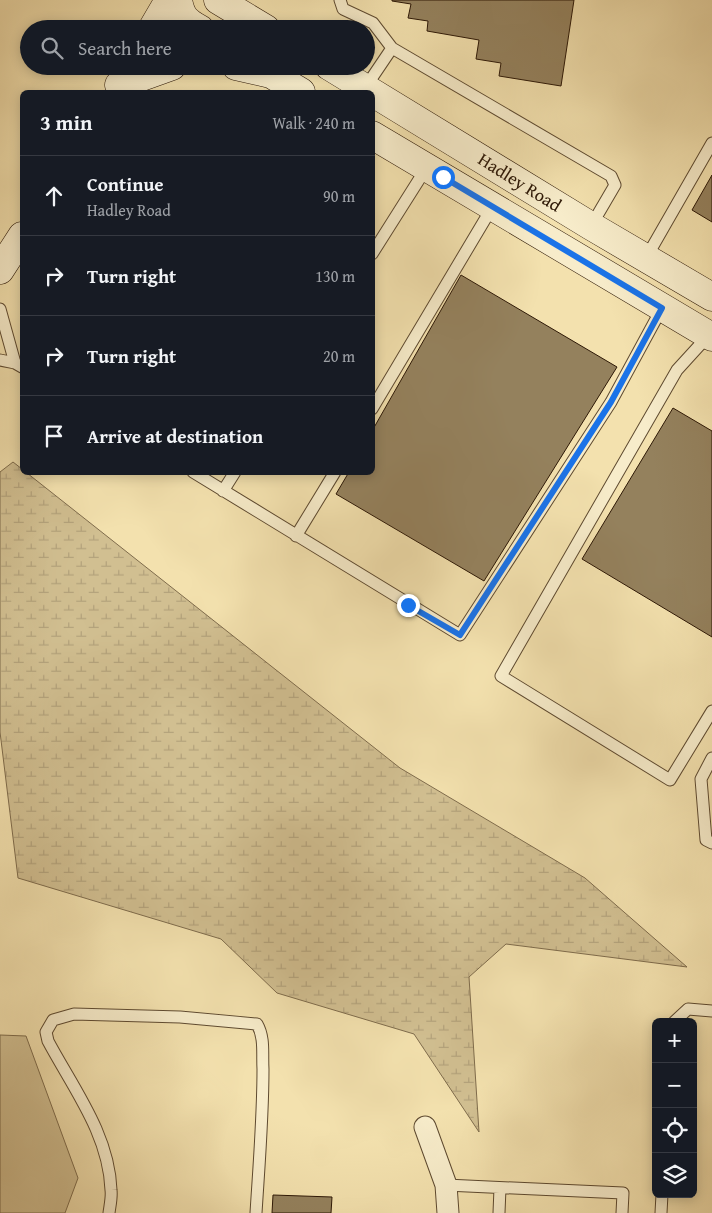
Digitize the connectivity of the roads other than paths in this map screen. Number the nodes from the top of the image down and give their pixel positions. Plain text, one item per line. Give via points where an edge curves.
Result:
1 (169, 0) edge
2 (178, 0) edge
3 (218, 0) edge
4 (340, 0) edge
5 (157, 20) edge
6 (187, 20) edge
7 (251, 20) edge
8 (367, 20) edge
9 (375, 26) edge
10 (392, 48) junction
11 (375, 73) edge
12 (141, 75) edge
13 (274, 75) edge
14 (344, 75) edge
15 (374, 75) edge
16 (121, 81) edge
17 (365, 88) junction
18 (298, 90) edge
19 (368, 90) edge
20 (375, 94) edge
21 (375, 137) edge
22 (712, 144) edge
23 (427, 167) junction
24 (493, 206) junction
25 (591, 226) junction
26 (20, 239) edge
27 (375, 249) edge
28 (646, 258) junction
29 (0, 270) edge
30 (712, 297) edge
31 (662, 308) junction
32 (0, 309) edge
33 (710, 336) edge
34 (0, 360) edge
35 (19, 365) edge
36 (375, 404) edge
37 (198, 475) edge
38 (233, 475) edge
39 (333, 475) edge
40 (223, 491) junction
41 (296, 536) junction
42 (712, 711) edge
43 (712, 758) edge
44 (709, 842) edge
45 (712, 1011) edge
46 (679, 1018) edge
47 (425, 1127) dead end
48 (446, 1185) junction
49 (500, 1188) junction
50 (662, 1198) edge
51 (108, 1213) edge
52 (256, 1213) edge
53 (448, 1213) edge
54 (499, 1213) edge
55 (622, 1213) edge
56 (662, 1213) edge

1 - 5 main road
2 - 6 main road via 180,12
3 - 7 main road
4 - 8 lane via 343,9
9 - 10 lane
10 - 11 lane
10 - 25 lane via 611,176 615,185
12 - 16 main road
13 - 18 main road
14 - 17 main road, Hadley Road
15 - 17 lane
17 - 19 main road, Hadley Road
20 - 25 main road, Hadley Road
21 - 23 main road, Hadley Road
22 - 28 lane
23 - 24 main road, Hadley Road
23 - 27 lane
24 - 31 main road, Hadley Road
24 - 36 lane
25 - 28 main road, Hadley Road
26 - 29 main road
28 - 30 main road, Hadley Road
31 - 33 main road, Hadley Road
31 - 41 lane via 611,402 460,635
32 - 35 lane
33 - 42 lane via 677,370 501,676 670,780
34 - 35 lane
37 - 40 lane
38 - 40 lane
39 - 41 lane
40 - 41 lane
43 - 44 lane via 701,779
45 - 46 lane via 688,1010
47 - 48 street
48 - 49 lane
48 - 53 street
49 - 54 lane
49 - 55 lane via 623,1193
50 - 56 lane
51 - 52 lane via 112,1192 108,1161 96,1127 46,1032 53,1020 74,1014 180,1017 258,1024 262,1033 263,1083

